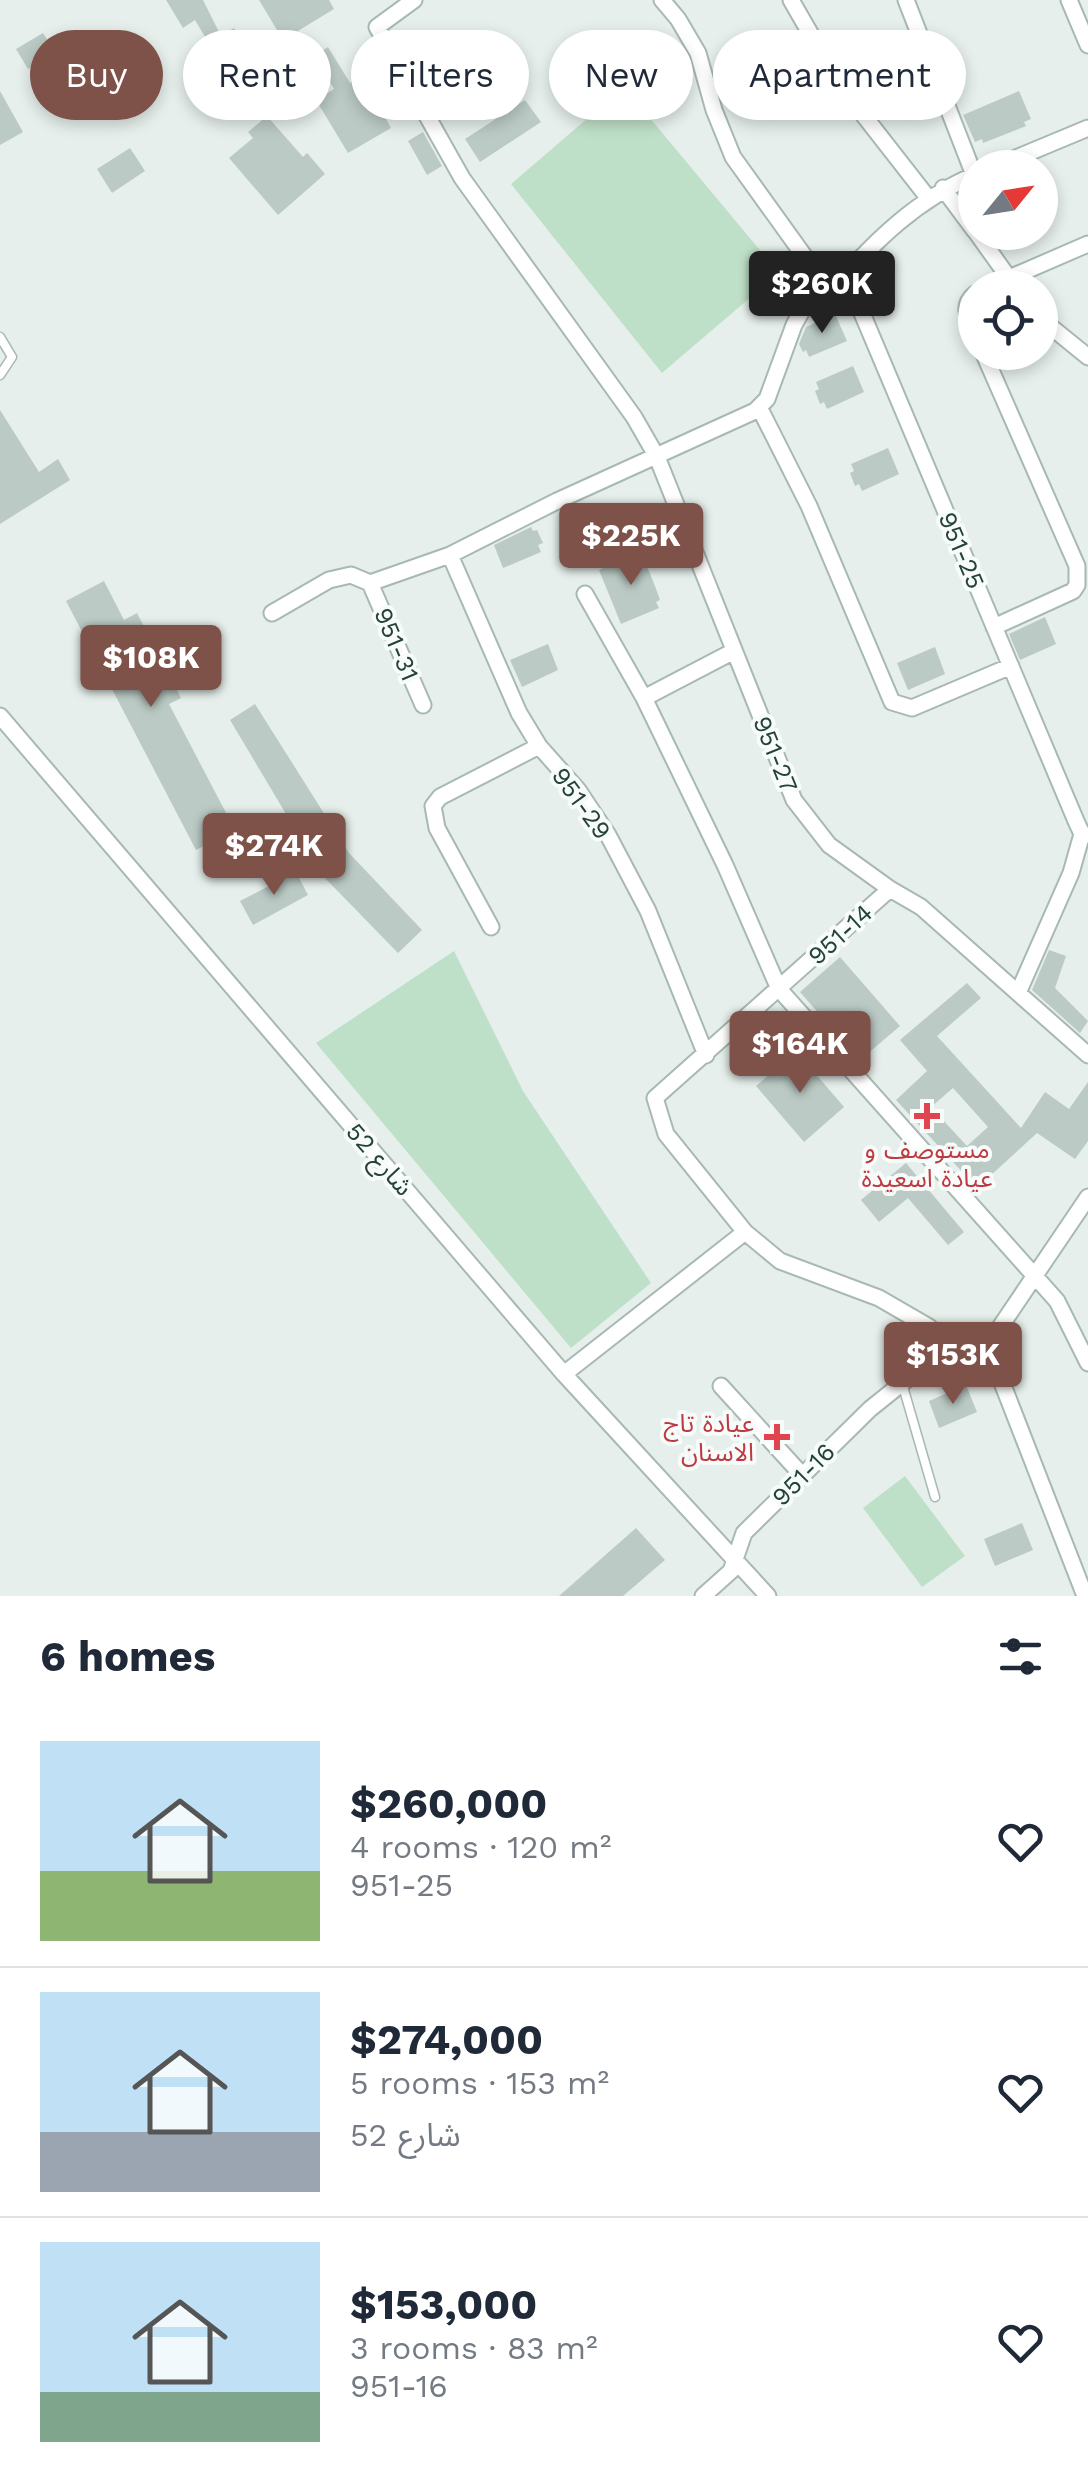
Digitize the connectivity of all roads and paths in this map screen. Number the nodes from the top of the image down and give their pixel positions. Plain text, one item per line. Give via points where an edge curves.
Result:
1 (414, 0) edge
2 (662, 0) edge
3 (791, 0) edge
4 (906, 0) edge
5 (1069, 0) edge
6 (1088, 45) edge
7 (1088, 128) edge
8 (965, 150) edge
9 (1035, 150) edge
10 (958, 182) edge
11 (943, 188) junction
12 (929, 199) junction
13 (958, 209) edge
14 (1088, 244) edge
15 (1038, 270) edge
16 (827, 283) junction
17 (1058, 333) edge
18 (0, 337) edge
19 (1088, 357) edge
20 (991, 370) edge
21 (0, 375) edge
22 (759, 407) junction
23 (657, 457) junction
24 (450, 555) junction
25 (370, 583) junction
26 (585, 594) dead end
27 (272, 612) dead end
28 (994, 627) junction
29 (734, 651) junction
30 (1010, 666) junction
31 (644, 698) junction
32 (423, 705) dead end
33 (0, 716) edge
34 (539, 746) junction
35 (1085, 834) edge
36 (890, 890) junction
37 (491, 927) dead end
38 (779, 989) junction
39 (1018, 994) junction
40 (1087, 1053) edge
41 (706, 1055) junction
42 (1088, 1198) edge
43 (745, 1232) junction
44 (1035, 1276) junction
45 (987, 1344) junction
46 (952, 1351) junction
47 (1088, 1363) edge
48 (564, 1374) junction
49 (902, 1384) junction
50 (720, 1386) dead end
51 (802, 1475) junction
52 (935, 1498) dead end
53 (735, 1558) junction
54 (703, 1596) edge
55 (768, 1596) edge
56 (1085, 1596) edge

1 - 23 street, 951-27 via 377,28 462,178
2 - 16 street, 951-25 via 698,54 733,157
3 - 12 street via 840,85
4 - 8 street
5 - 6 street
7 - 9 street
10 - 11 street
11 - 12 street
11 - 13 street
12 - 16 street
14 - 15 street
16 - 22 street via 794,325
16 - 28 street, 951-25 via 859,306
17 - 19 street
18 - 21 lane via 12,357
20 - 28 street via 1076,566 1077,585
22 - 23 street
22 - 30 street via 892,702 912,708
23 - 24 street
23 - 29 street, 951-27
24 - 25 street
24 - 34 street, 951-29
25 - 27 street via 351,575 329,580
25 - 32 street, 951-31
26 - 31 street
28 - 30 street, 951-25
29 - 31 street
29 - 36 street, 951-27 via 794,800 829,845
30 - 35 street, 951-25
31 - 38 street
33 - 48 street, شارع 52
34 - 37 street via 434,806 438,828
34 - 41 street, 951-29 via 608,834 648,911
35 - 39 street
36 - 38 street, 951-14
36 - 39 street, 951-27 via 921,907
38 - 41 street, 951-14
38 - 44 street
39 - 40 street, 951-27
41 - 43 street, 951-14 via 655,1098 666,1134
42 - 44 street
43 - 46 street via 780,1261 880,1298 929,1327
43 - 48 street
44 - 45 street
44 - 47 street via 1057,1301
45 - 46 street, 951-16
45 - 56 street
46 - 49 street, 951-16
48 - 53 street, شارع 52
49 - 51 street, 951-16
49 - 52 lane
50 - 51 street
51 - 53 street, 951-16 via 744,1533
53 - 54 street, 951-16 via 731,1571
53 - 55 street, شارع 52

